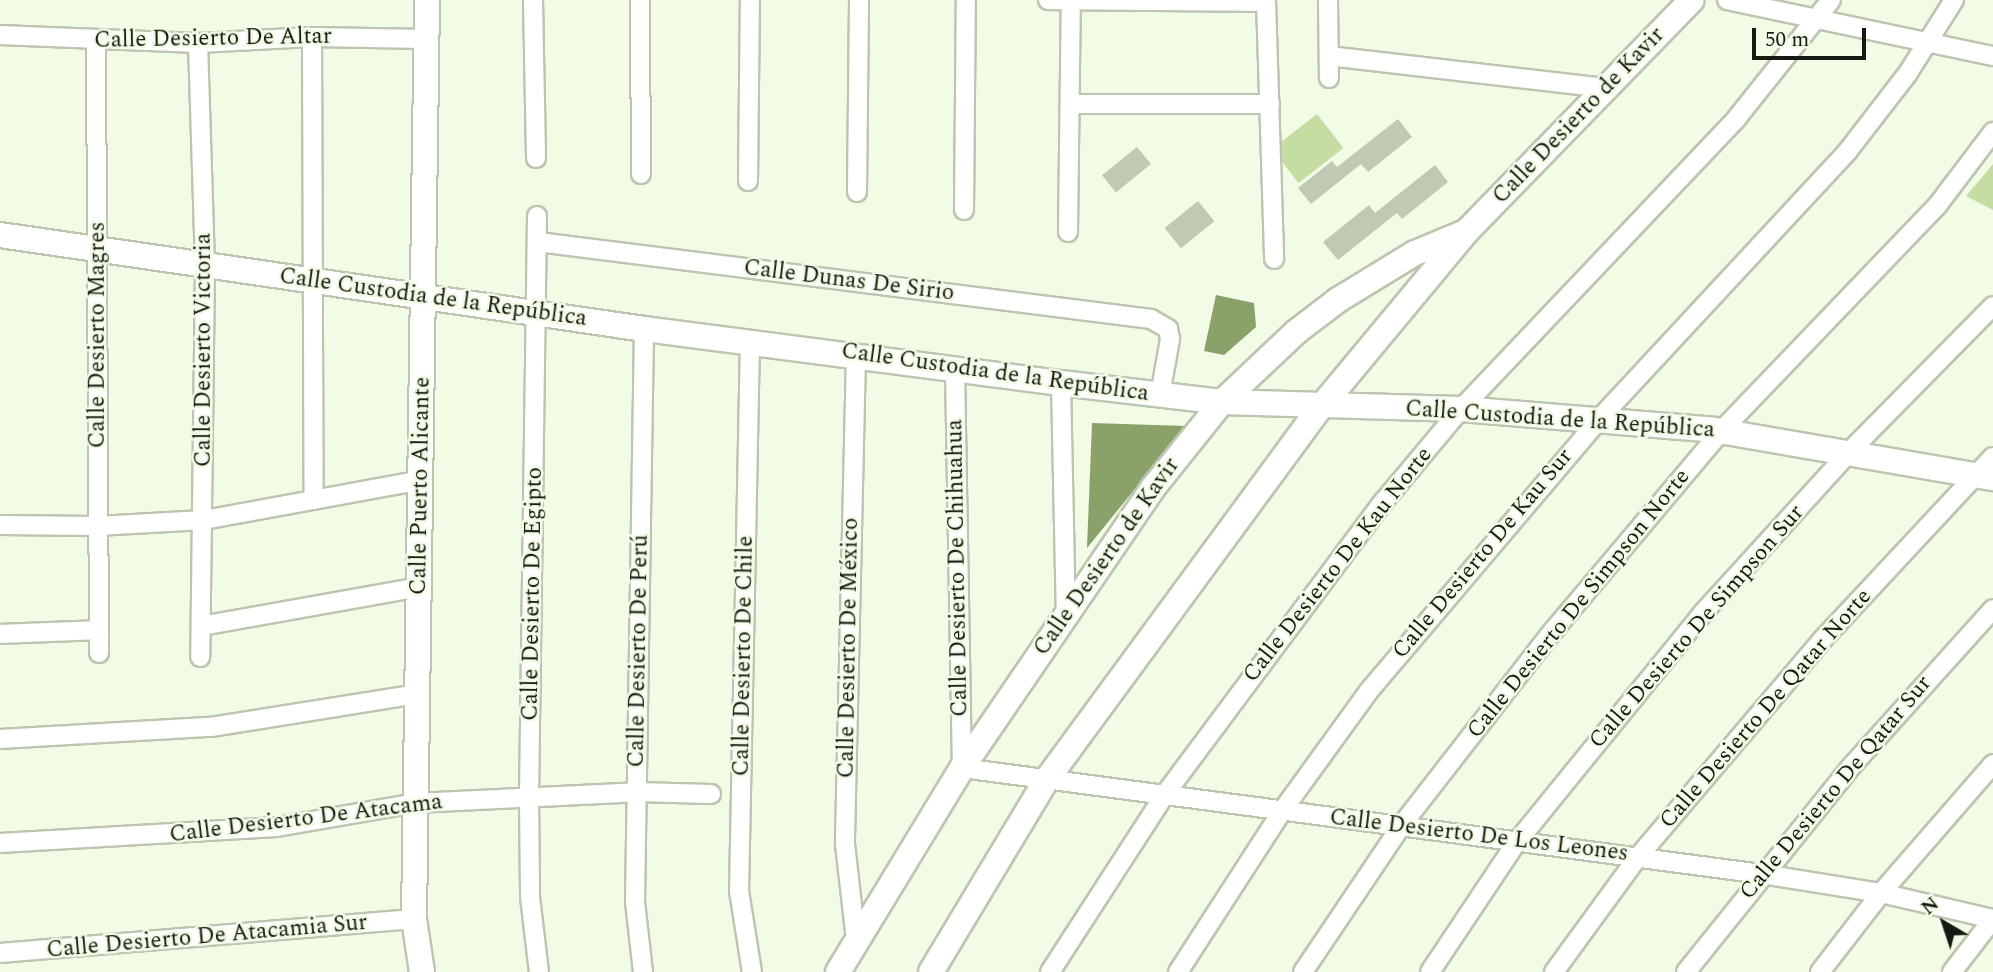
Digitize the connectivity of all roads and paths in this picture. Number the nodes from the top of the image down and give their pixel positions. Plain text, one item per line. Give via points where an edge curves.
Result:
1 (427, 0) edge
2 (533, 0) edge
3 (640, 0) edge
4 (750, 0) edge
5 (859, 0) edge
6 (966, 0) edge
7 (1048, 0) edge
8 (1071, 0) edge
9 (1328, 0) edge
10 (1692, 0) edge
11 (1727, 0) edge
12 (1831, 0) edge
13 (1954, 0) edge
14 (1266, 1) edge
15 (1820, 16) junction
16 (0, 35) edge
17 (312, 37) junction
18 (426, 39) junction
19 (96, 41) junction
20 (1929, 41) junction
21 (198, 43) junction
22 (1329, 56) junction
23 (1993, 56) edge
24 (1329, 78) dead end
25 (1607, 88) junction
26 (1070, 104) junction
27 (1270, 104) junction
28 (1993, 132) edge
29 (536, 158) dead end
30 (641, 174) dead end
31 (748, 181) dead end
32 (857, 192) dead end
33 (964, 210) dead end
34 (537, 216) dead end
35 (1467, 231) junction
36 (1068, 232) dead end
37 (0, 235) edge
38 (538, 242) junction
39 (98, 252) junction
40 (1274, 259) dead end
41 (205, 267) junction
42 (311, 280) junction
43 (423, 293) junction
44 (1993, 306) edge
45 (539, 313) junction
46 (644, 328) junction
47 (750, 340) junction
48 (856, 354) junction
49 (956, 369) junction
50 (1061, 383) junction
51 (1160, 395) junction
52 (1222, 402) junction
53 (1320, 408) junction
54 (1461, 409) junction
55 (1600, 418) junction
56 (1722, 430) junction
57 (1851, 450) junction
58 (1988, 470) edge
59 (421, 480) junction
60 (314, 500) junction
61 (204, 520) junction
62 (0, 525) edge
63 (97, 526) junction
64 (419, 587) junction
65 (1993, 609) edge
66 (1066, 614) junction
67 (201, 626) junction
68 (99, 630) junction
69 (0, 634) edge
70 (99, 653) dead end
71 (200, 657) dead end
72 (418, 694) junction
73 (0, 739) edge
74 (1993, 764) edge
75 (962, 768) junction
76 (1045, 782) junction
77 (637, 792) junction
78 (711, 794) dead end
79 (529, 797) junction
80 (1163, 797) junction
81 (416, 803) junction
82 (1282, 811) junction
83 (1401, 826) junction
84 (0, 843) edge
85 (1516, 843) junction
86 (1638, 857) junction
87 (1762, 874) junction
88 (1881, 893) junction
89 (414, 919) junction
90 (1993, 919) edge
91 (856, 940) junction
92 (0, 953) edge
93 (422, 972) edge
94 (539, 972) edge
95 (643, 972) edge
96 (752, 972) edge
97 (838, 972) edge
98 (931, 972) edge
99 (1050, 972) edge
100 (1178, 972) edge
101 (1303, 972) edge
102 (1430, 972) edge
103 (1554, 972) edge
104 (1686, 972) edge
105 (1820, 972) edge
106 (1952, 972) edge

1 - 18 street, Calle Puerto Alicante
2 - 29 street
3 - 30 street
4 - 31 street
5 - 32 street
6 - 33 street
7 - 8 street
8 - 14 street
8 - 26 street
9 - 22 street
10 - 25 street, Calle Desierto de Kavir
11 - 15 street
12 - 15 street, Calle Desierto De Kau Norte
13 - 20 street, Calle Desierto De Kau Sur
14 - 27 street
15 - 20 street
15 - 54 street, Calle Desierto De Kau Norte via 1736,118
16 - 19 street, Calle Desierto De Altar
17 - 18 street, Calle Desierto De Altar
17 - 21 street, Calle Desierto De Altar
17 - 42 street
18 - 43 street, Calle Puerto Alicante
19 - 21 street, Calle Desierto De Altar
19 - 39 street, Calle Desierto Magres
20 - 23 street
20 - 55 street, Calle Desierto De Kau Sur via 1847,152
21 - 41 street, Calle Desierto Victoria
22 - 24 street
22 - 25 street
25 - 35 street, Calle Desierto de Kavir
26 - 27 street
26 - 36 street
27 - 40 street
28 - 56 street, Calle Desierto De Simpson Norte via 1913,234
34 - 38 street, Calle Desierto De Egipto
35 - 52 street, Calle Desierto de Kavir via 1415,253 1338,300 1277,348
35 - 53 street, Calle Desierto de Kavir
37 - 39 street, Calle Custodia de la República
38 - 45 street, Calle Desierto De Egipto
38 - 51 street, Calle Dunas De Sirio via 1161,322 1170,339
39 - 41 street, Calle Custodia de la República
39 - 63 street, Calle Desierto Magres
41 - 42 street, Calle Custodia de la República
41 - 61 street, Calle Desierto Victoria
42 - 43 street, Calle Custodia de la República
42 - 60 street
43 - 45 street, Calle Custodia de la República
43 - 59 street, Calle Puerto Alicante
44 - 57 street, Calle Desierto De Simpson Sur
45 - 46 street, Calle Custodia de la República
45 - 79 street, Calle Desierto De Egipto
46 - 47 street, Calle Custodia de la República
46 - 77 street, Calle Desierto De Perú
47 - 48 street, Calle Custodia de la República
47 - 96 street, Calle Desierto De Chile via 739,891
48 - 49 street, Calle Custodia de la República
48 - 91 street, Calle Desierto De México via 845,844
49 - 50 street, Calle Custodia de la República
49 - 75 street, Calle Desierto De Chihuahua
50 - 51 street, Calle Custodia de la República
50 - 66 street
51 - 52 street, Calle Custodia de la República
52 - 53 street, Calle Custodia de la República
52 - 66 street, Calle Desierto de Kavir via 1153,488
53 - 54 street, Calle Custodia de la República
53 - 76 street, Calle Desierto de Kavir
54 - 55 street, Calle Custodia de la República
54 - 80 street, Calle Desierto De Kau Norte via 1320,583
55 - 56 street, Calle Custodia de la República
55 - 82 street, Calle Desierto De Kau Sur via 1412,638
56 - 57 street, Calle Custodia de la República
56 - 83 street, Calle Desierto De Simpson Norte via 1553,631
57 - 58 street, Calle Custodia de la República
57 - 85 street, Calle Desierto De Simpson Sur via 1702,614
58 - 86 street, Calle Desierto De Qatar Norte via 1823,639
59 - 60 street
59 - 64 street, Calle Puerto Alicante
60 - 61 street
61 - 63 street
61 - 67 street, Calle Desierto Victoria
62 - 63 street
63 - 68 street, Calle Desierto Magres
64 - 67 street
64 - 72 street, Calle Puerto Alicante
65 - 87 street, Calle Desierto De Qatar Sur via 1942,662
66 - 75 street, Calle Desierto de Kavir
67 - 71 street, Calle Desierto Victoria
68 - 69 street
68 - 70 street, Calle Desierto Magres
72 - 73 street via 211,727
72 - 81 street, Calle Puerto Alicante
74 - 88 street
75 - 76 street, Calle Desierto De Los Leones
75 - 91 street, Calle Desierto de Kavir
76 - 80 street, Calle Desierto De Los Leones
76 - 98 street, Calle Desierto de Kavir
77 - 78 street, Calle Desierto De Atacama
77 - 79 street, Calle Desierto De Atacama
77 - 95 street, Calle Desierto De Perú via 635,902
79 - 81 street, Calle Desierto De Atacama
79 - 94 street, Calle Desierto De Egipto via 530,897
80 - 82 street, Calle Desierto De Los Leones
80 - 99 street, Calle Desierto De Kau Norte
81 - 84 street, Calle Desierto De Atacama via 277,827
81 - 89 street, Calle Puerto Alicante
82 - 83 street, Calle Desierto De Los Leones
82 - 100 street, Calle Desierto De Kau Sur
83 - 85 street, Calle Desierto De Los Leones
83 - 101 street, Calle Desierto De Simpson Norte
85 - 86 street, Calle Desierto De Los Leones
85 - 102 street, Calle Desierto De Simpson Sur
86 - 87 street, Calle Desierto De Los Leones
86 - 103 street, Calle Desierto De Qatar Norte
87 - 88 street, Calle Desierto De Los Leones
87 - 104 street, Calle Desierto De Qatar Sur
88 - 90 street, Calle Desierto De Los Leones
88 - 105 street
89 - 92 street, Calle Desierto De Atacamia Sur
89 - 93 street, Calle Puerto Alicante
90 - 106 street
91 - 97 street, Calle Desierto de Kavir

